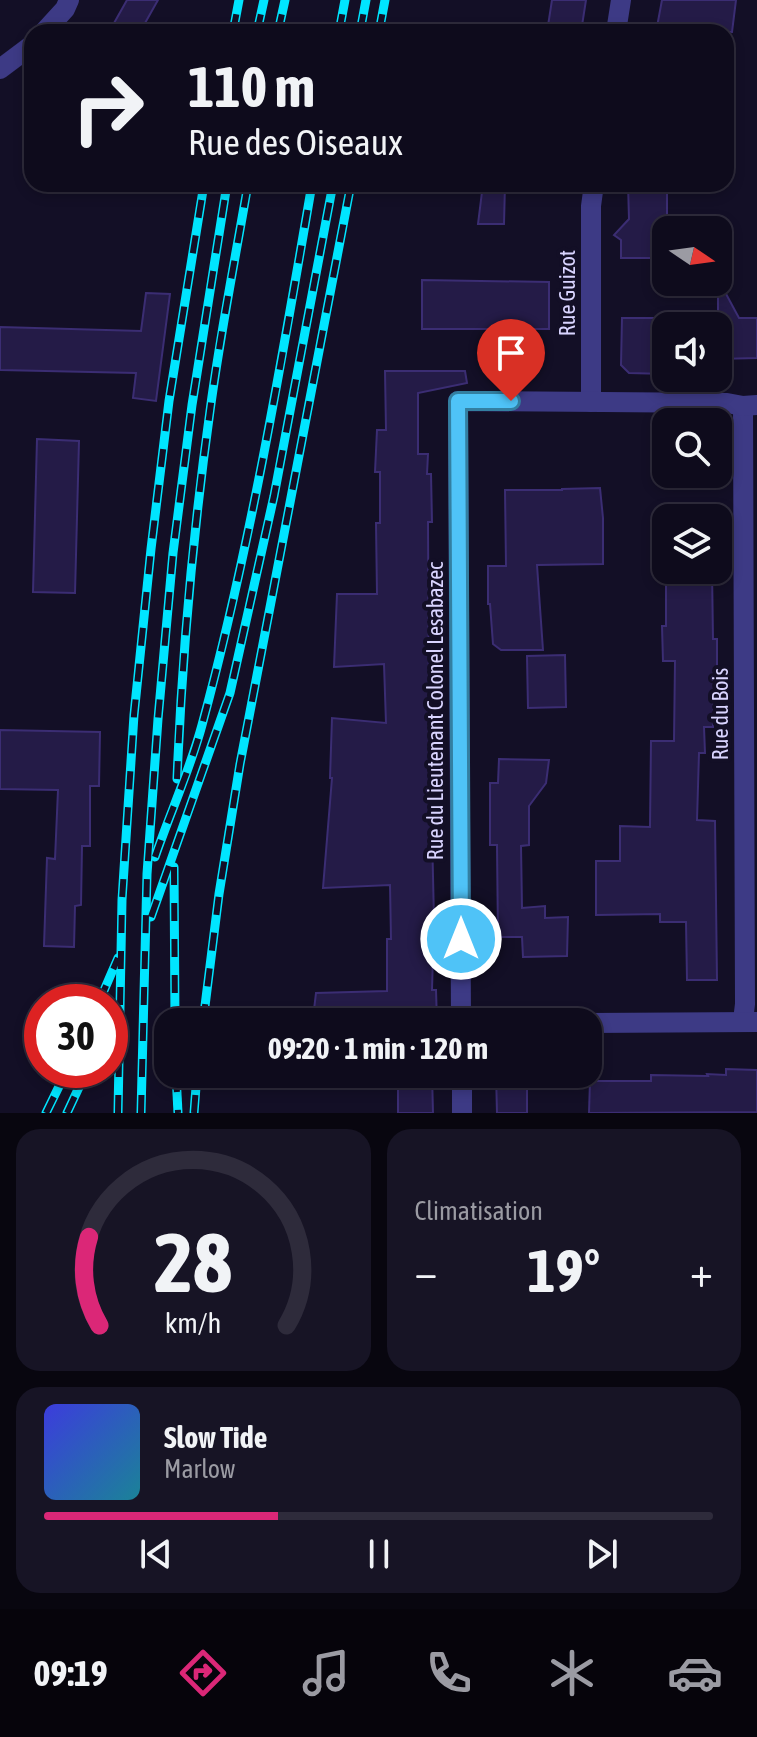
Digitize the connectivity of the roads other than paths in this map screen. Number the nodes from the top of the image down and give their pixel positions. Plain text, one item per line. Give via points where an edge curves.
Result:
1 (69, 0) edge
2 (621, 0) edge
3 (51, 24) edge
4 (617, 24) edge
5 (24, 51) edge
6 (0, 69) edge
7 (593, 192) edge
8 (591, 402) junction
9 (750, 405) edge
10 (461, 1008) edge
11 (750, 1022) edge
12 (602, 1023) edge
13 (462, 1088) edge
14 (462, 1113) edge

1 - 3 street
2 - 4 street
5 - 6 street
7 - 8 street, Rue Guizot
8 - 9 street
8 - 10 street, Rue du Lieutenant Colonel Lesabazec via 458,401
9 - 11 street, Rue du Bois via 745,1004
11 - 12 street
13 - 14 street

